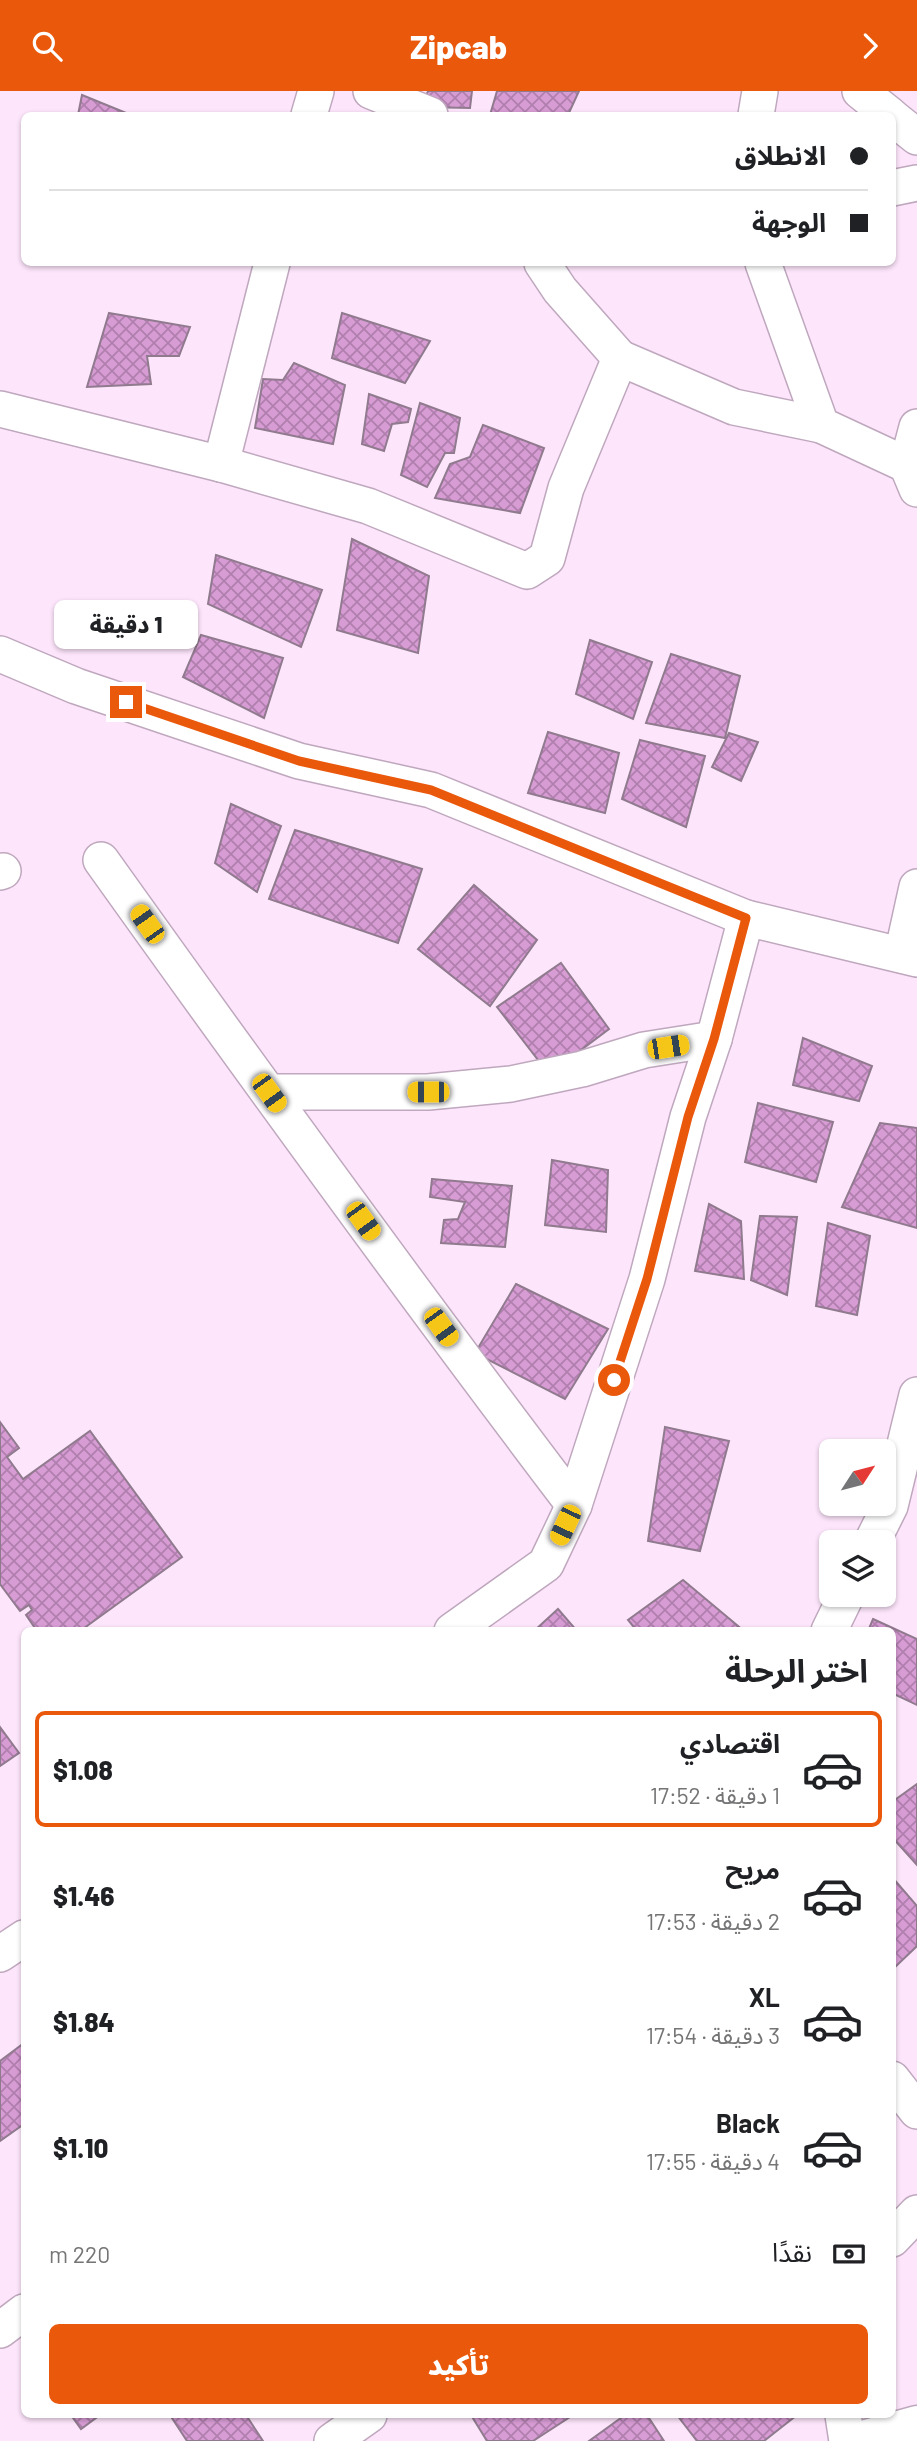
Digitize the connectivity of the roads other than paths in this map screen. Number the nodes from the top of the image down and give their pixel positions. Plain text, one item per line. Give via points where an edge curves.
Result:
1 (316, 91) edge
2 (371, 91) edge
3 (760, 91) edge
4 (860, 91) edge
5 (310, 112) edge
6 (423, 112) edge
7 (756, 112) edge
8 (886, 112) edge
9 (896, 120) edge
10 (917, 137) edge
11 (917, 183) edge
12 (896, 187) edge
13 (271, 266) edge
14 (544, 266) edge
15 (764, 266) edge
16 (620, 358) junction
17 (0, 409) edge
18 (821, 425) junction
19 (917, 427) edge
20 (221, 464) junction
21 (912, 477) edge
22 (0, 654) edge
23 (102, 860) dead end
24 (917, 887) edge
25 (746, 918) junction
26 (909, 957) edge
27 (714, 1039) junction
28 (269, 1093) junction
29 (917, 1395) edge
30 (574, 1505) junction
31 (878, 1530) edge
32 (841, 1607) edge
33 (458, 1627) edge
34 (831, 1627) edge
35 (21, 1940) edge
36 (0, 1954) edge
37 (896, 2084) edge
38 (917, 2111) edge
39 (917, 2213) edge
40 (896, 2235) edge
41 (21, 2314) edge
42 (0, 2330) edge
43 (365, 2418) edge
44 (843, 2418) edge
45 (917, 2425) edge
46 (332, 2441) edge
47 (847, 2441) edge
48 (859, 2441) edge

1 - 5 street
2 - 6 street
3 - 7 street
4 - 8 street
9 - 10 street
11 - 12 street
13 - 20 street
14 - 16 street via 559,290
15 - 18 street
16 - 18 street via 734,407
16 - 20 street via 566,488 547,558 527,571 368,506
17 - 20 street
18 - 21 street
19 - 21 street
22 - 25 street via 76,685 299,761 431,790
23 - 28 street
24 - 26 street
25 - 26 street
25 - 27 street
27 - 28 street via 644,1050 511,1084 428,1092
27 - 30 street via 688,1117 647,1279
28 - 30 street
29 - 31 street via 890,1506
30 - 33 street via 546,1564
32 - 34 street
35 - 36 street
37 - 38 street
39 - 40 street
41 - 42 street
43 - 46 street
44 - 47 street
45 - 48 main road

